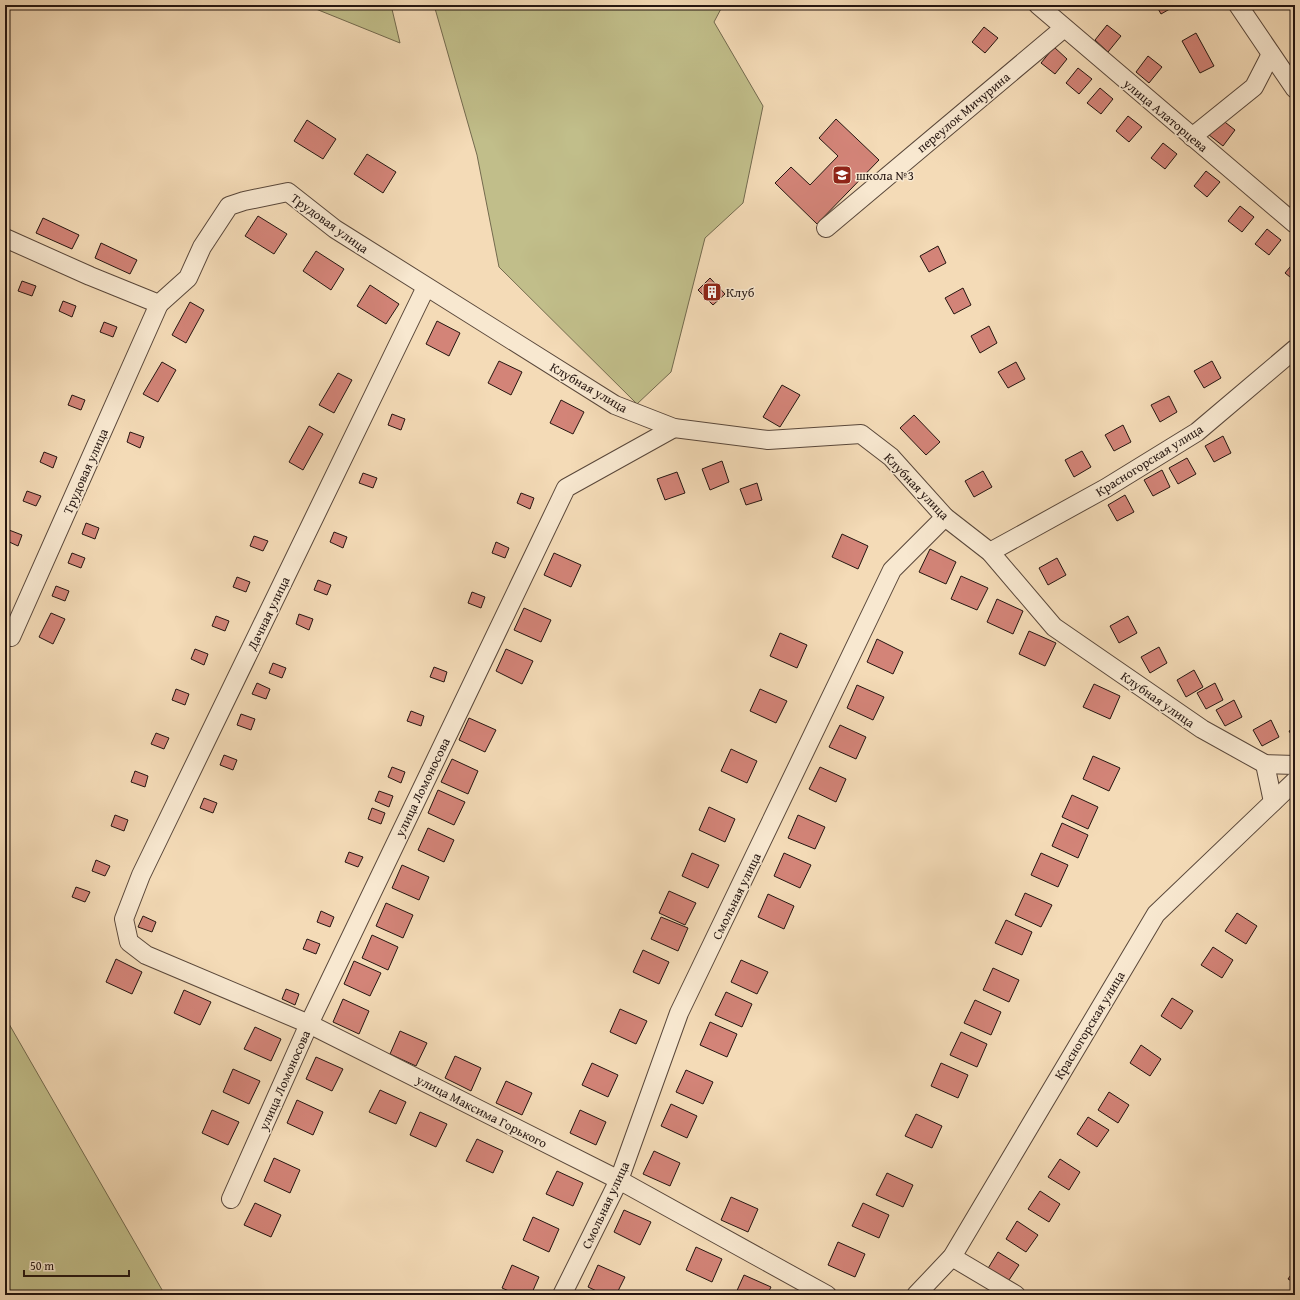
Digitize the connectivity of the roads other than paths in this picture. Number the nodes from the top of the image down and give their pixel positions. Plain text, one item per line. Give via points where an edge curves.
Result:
1 (1038, 5) edge
2 (1238, 5) edge
3 (1064, 28) junction
4 (1271, 54) junction
5 (1295, 89) edge
6 (1192, 137) junction
7 (1295, 224) edge
8 (826, 228) dead end
9 (5, 238) edge
10 (426, 287) junction
11 (159, 304) junction
12 (1295, 349) edge
13 (674, 428) junction
14 (945, 517) junction
15 (990, 552) junction
16 (11, 637) dead end
17 (1265, 764) junction
18 (1295, 765) edge
19 (1295, 781) edge
20 (1273, 802) junction
21 (129, 942) joint
22 (309, 1024) junction
23 (619, 1180) junction
24 (231, 1199) dead end
25 (952, 1257) junction
26 (562, 1295) edge
27 (827, 1295) edge
28 (916, 1295) edge
29 (1016, 1295) edge

1 - 3 street, улица Алаторцева
2 - 4 street
3 - 6 street, улица Алаторцева
3 - 8 street, переулок Мичурина
4 - 5 street
4 - 6 street via 1254,87
6 - 7 street, улица Алаторцева
9 - 11 street
10 - 11 street, Трудовая улица via 335,229 288,192 229,206 202,247 188,278
10 - 13 street, Клубная улица via 615,405
10 - 21 street, Дачная улица via 141,876 124,919
11 - 16 street, Трудовая улица
12 - 15 street, Красногорская улица via 1197,432 1106,488
13 - 14 street, Клубная улица via 768,440 861,434 891,457
13 - 22 street, улица Ломоносова via 566,488
14 - 15 street, Клубная улица
14 - 23 street, Смольная улица via 892,570 679,1014
15 - 17 street, Клубная улица via 1054,628 1202,730
17 - 18 street, Клубная улица
17 - 20 street
19 - 20 street, Красногорская улица
20 - 25 street, Красногорская улица via 1156,914
21 - 22 street, улица Максима Горького via 146,955
22 - 23 street, улица Максима Горького
22 - 24 street, улица Ломоносова
23 - 26 street, Смольная улица
23 - 27 street, улица Максима Горького
25 - 28 street, Красногорская улица
25 - 29 street

